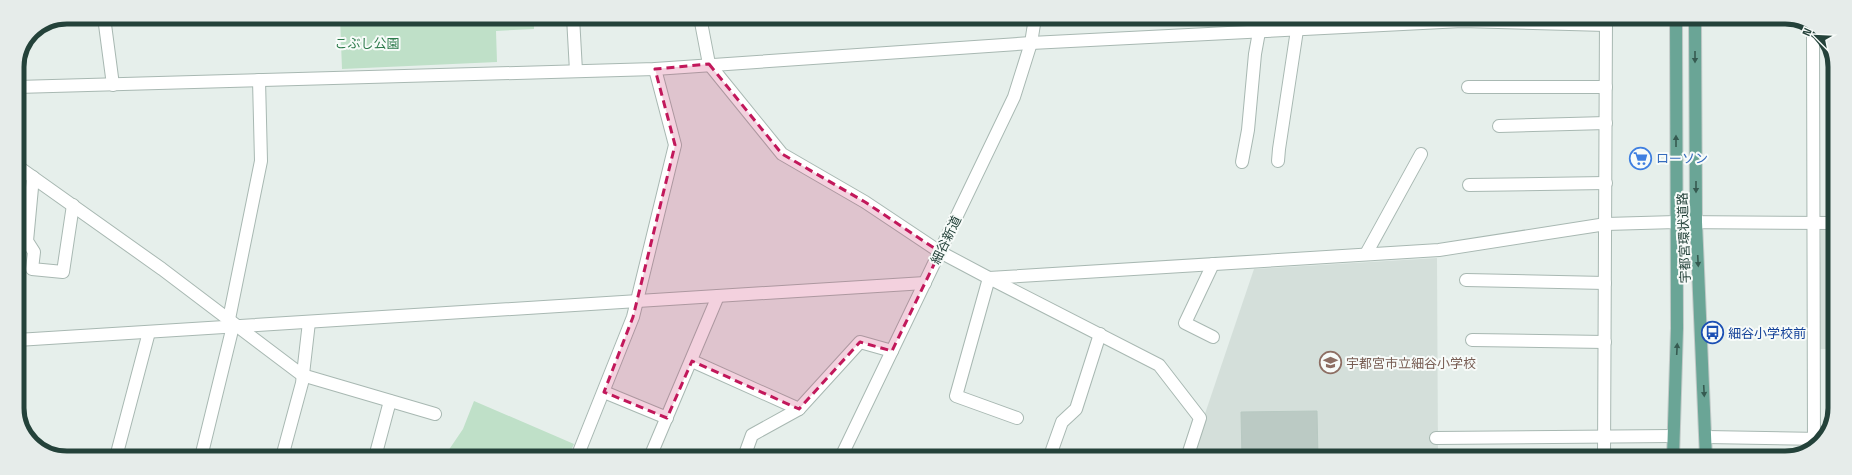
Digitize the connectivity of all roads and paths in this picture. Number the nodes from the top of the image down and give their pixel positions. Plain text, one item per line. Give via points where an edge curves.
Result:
1 (105, 24) edge
2 (573, 24) edge
3 (701, 24) edge
4 (1034, 24) edge
5 (1407, 24) edge
6 (1606, 24) edge
7 (1676, 24) edge
8 (1695, 24) edge
9 (1297, 30) junction
10 (1259, 32) junction
11 (1813, 35) edge
12 (1031, 43) junction
13 (709, 64) junction
14 (655, 68) junction
15 (576, 71) junction
16 (259, 80) junction
17 (113, 85) junction
18 (24, 87) edge
19 (1468, 87) dead end
20 (1606, 87) junction
21 (1606, 123) junction
22 (1499, 126) dead end
23 (1421, 154) dead end
24 (1278, 161) dead end
25 (1242, 162) dead end
26 (24, 171) edge
27 (33, 177) junction
28 (1606, 183) junction
29 (1469, 185) dead end
30 (73, 205) junction
31 (1676, 222) junction
32 (1696, 222) junction
33 (1814, 223) junction
34 (1828, 223) edge
35 (1606, 224) junction
36 (940, 252) junction
37 (1366, 254) junction
38 (1213, 264) junction
39 (989, 278) junction
40 (1466, 280) dead end
41 (925, 283) junction
42 (1606, 283) junction
43 (718, 296) junction
44 (637, 302) junction
45 (309, 322) junction
46 (234, 324) junction
47 (149, 332) junction
48 (1100, 334) junction
49 (1213, 337) dead end
50 (24, 340) edge
51 (1472, 340) dead end
52 (1605, 342) junction
53 (892, 351) junction
54 (692, 361) junction
55 (302, 375) junction
56 (604, 392) junction
57 (390, 401) junction
58 (798, 409) junction
59 (435, 414) dead end
60 (667, 418) junction
61 (1017, 418) dead end
62 (1604, 436) junction
63 (1673, 436) junction
64 (1817, 436) edge
65 (1706, 437) junction
66 (1436, 438) dead end
67 (1811, 442) edge
68 (1052, 450) dead end
69 (118, 451) edge
70 (202, 451) edge
71 (284, 451) edge
72 (377, 451) edge
73 (579, 451) edge
74 (653, 451) edge
75 (746, 451) edge
76 (844, 451) edge
77 (1189, 451) edge
78 (1604, 451) edge
79 (1673, 451) edge
80 (1706, 451) edge

1 - 17 street
2 - 15 street
3 - 13 street
4 - 12 street, 細谷新道
5 - 9 street
6 - 20 street
31 -> 7 main road, 宇都宮環状道路
8 -> 32 main road, 宇都宮環状道路
9 - 10 street
9 - 24 street
10 - 12 street
10 - 25 street via 1254,54 1248,130
11 - 33 street
12 - 13 street
12 - 36 street, 細谷新道 via 1014,97
13 - 14 street
13 - 36 street via 782,154 865,202
14 - 15 street
14 - 44 street via 675,145
15 - 16 street
16 - 17 street
16 - 46 street via 260,161
17 - 18 street
19 - 20 street
20 - 21 street
21 - 22 street
21 - 28 street
23 - 37 street
26 - 27 street
27 - 30 street
27 - 30 street via 27,241 34,252 32,269 62,272
28 - 29 street
28 - 35 street
30 - 46 street
31 - 32 street
31 - 35 street
63 -> 31 main road, 宇都宮環状道路 via 1678,328
32 - 33 street
32 -> 65 main road, 宇都宮環状道路
33 - 34 street
33 - 64 street
35 - 37 street via 1439,250
35 - 42 street
36 - 39 street
36 - 41 street, 細谷新道
37 - 38 street
38 - 39 street
38 - 49 street via 1185,323
39 - 48 street
39 - 61 street via 956,396
40 - 42 street
41 - 43 street
41 - 53 street, 細谷新道
42 - 52 street
43 - 44 street
43 - 54 street
44 - 45 street
44 - 56 street
45 - 46 street
45 - 55 street
46 - 47 street
46 - 55 street
46 - 70 street
47 - 50 street
47 - 69 street
48 - 68 street via 1076,409 1062,422
48 - 77 street via 1159,365 1200,418
51 - 52 street
52 - 62 street
53 - 58 street via 860,342
53 - 76 street, 細谷新道
54 - 58 street
54 - 60 street
55 - 57 street
55 - 71 street
56 - 60 street
56 - 73 street
57 - 59 street
57 - 72 street
58 - 75 street via 752,435
60 - 74 street
62 - 63 street
62 - 66 street
62 - 78 street
63 - 79 main road, 宇都宮環状道路
65 - 67 street
65 - 80 main road, 宇都宮環状道路

